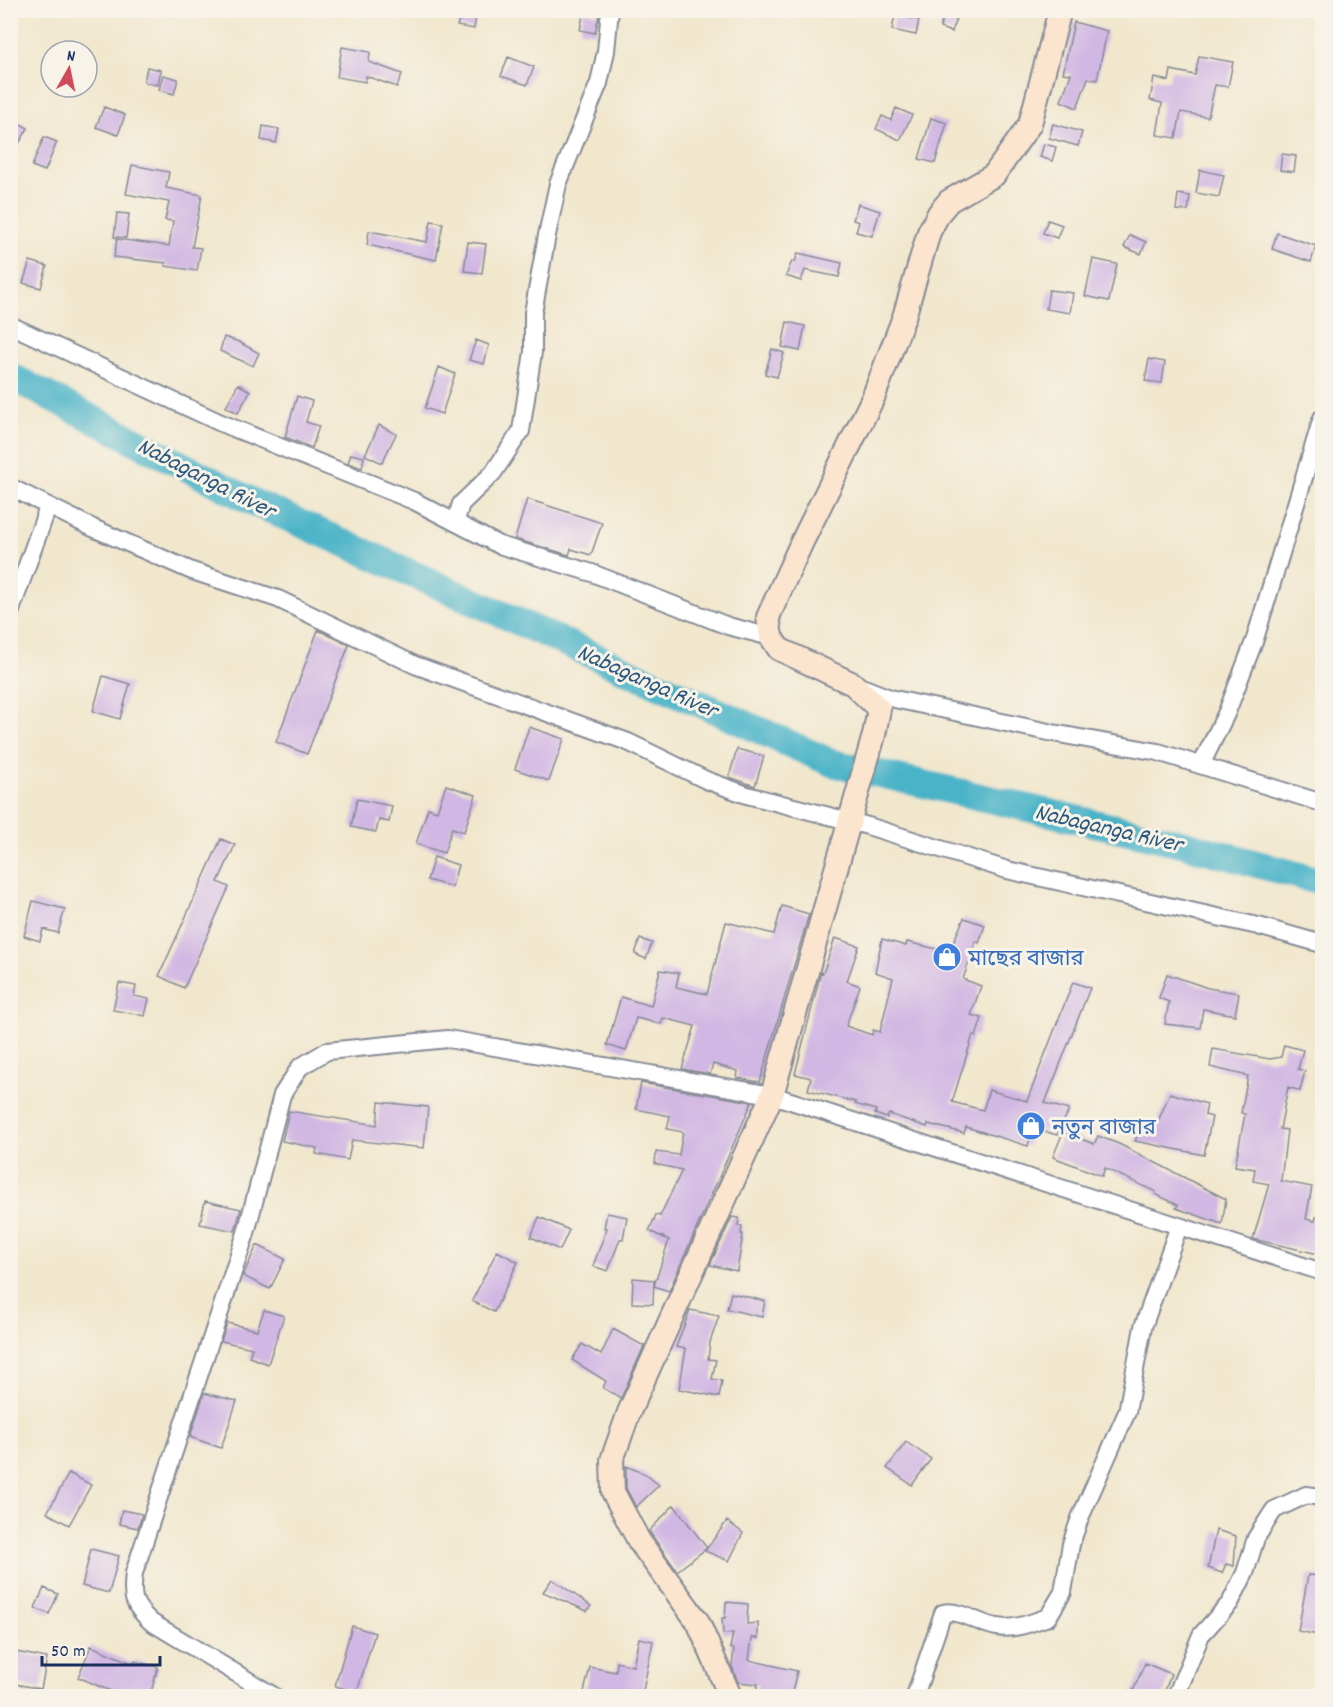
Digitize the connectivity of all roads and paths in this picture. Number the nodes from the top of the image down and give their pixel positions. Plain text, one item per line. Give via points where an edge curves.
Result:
1 (610, 10) edge
2 (1060, 10) edge
3 (10, 325) edge
4 (1323, 418) edge
5 (10, 487) edge
6 (48, 507) junction
7 (456, 520) junction
8 (10, 613) edge
9 (771, 637) junction
10 (853, 684) junction
11 (1201, 765) junction
12 (1323, 803) edge
13 (852, 811) junction
14 (1323, 944) edge
15 (772, 1095) junction
16 (1179, 1226) junction
17 (1323, 1272) edge
18 (1323, 1497) edge
19 (274, 1696) edge
20 (730, 1696) edge
21 (915, 1696) edge
22 (1176, 1696) edge

1 - 7 street via 599,83 558,184 549,225 533,313 533,352 521,431 493,473 461,504
2 - 9 main road via 1030,124 994,175 950,201 929,232 904,317 873,398 768,617
3 - 7 street via 221,423
4 - 11 street via 1255,639 1227,712
5 - 6 street
6 - 8 street
6 - 13 street via 192,571 278,599 415,665 628,742 706,780 747,795
7 - 9 street via 500,545 592,573 728,626
9 - 10 main road via 779,649 794,658
10 - 11 street via 890,698 1158,752
10 - 13 main road via 879,709
11 - 12 street
13 - 14 street via 1007,870
13 - 15 main road
15 - 16 street
15 - 19 street via 448,1039 327,1052 300,1067 282,1095 246,1233 134,1573 132,1591 136,1608 151,1622
15 - 20 main road via 629,1412 612,1460 612,1492 639,1541 698,1622
16 - 17 street
16 - 21 street via 1140,1338 1127,1412 1071,1544 1063,1592 1047,1617 1016,1628 997,1628 952,1611 943,1613
18 - 22 street via 1306,1495 1274,1510 1256,1538 1230,1603 1200,1635

